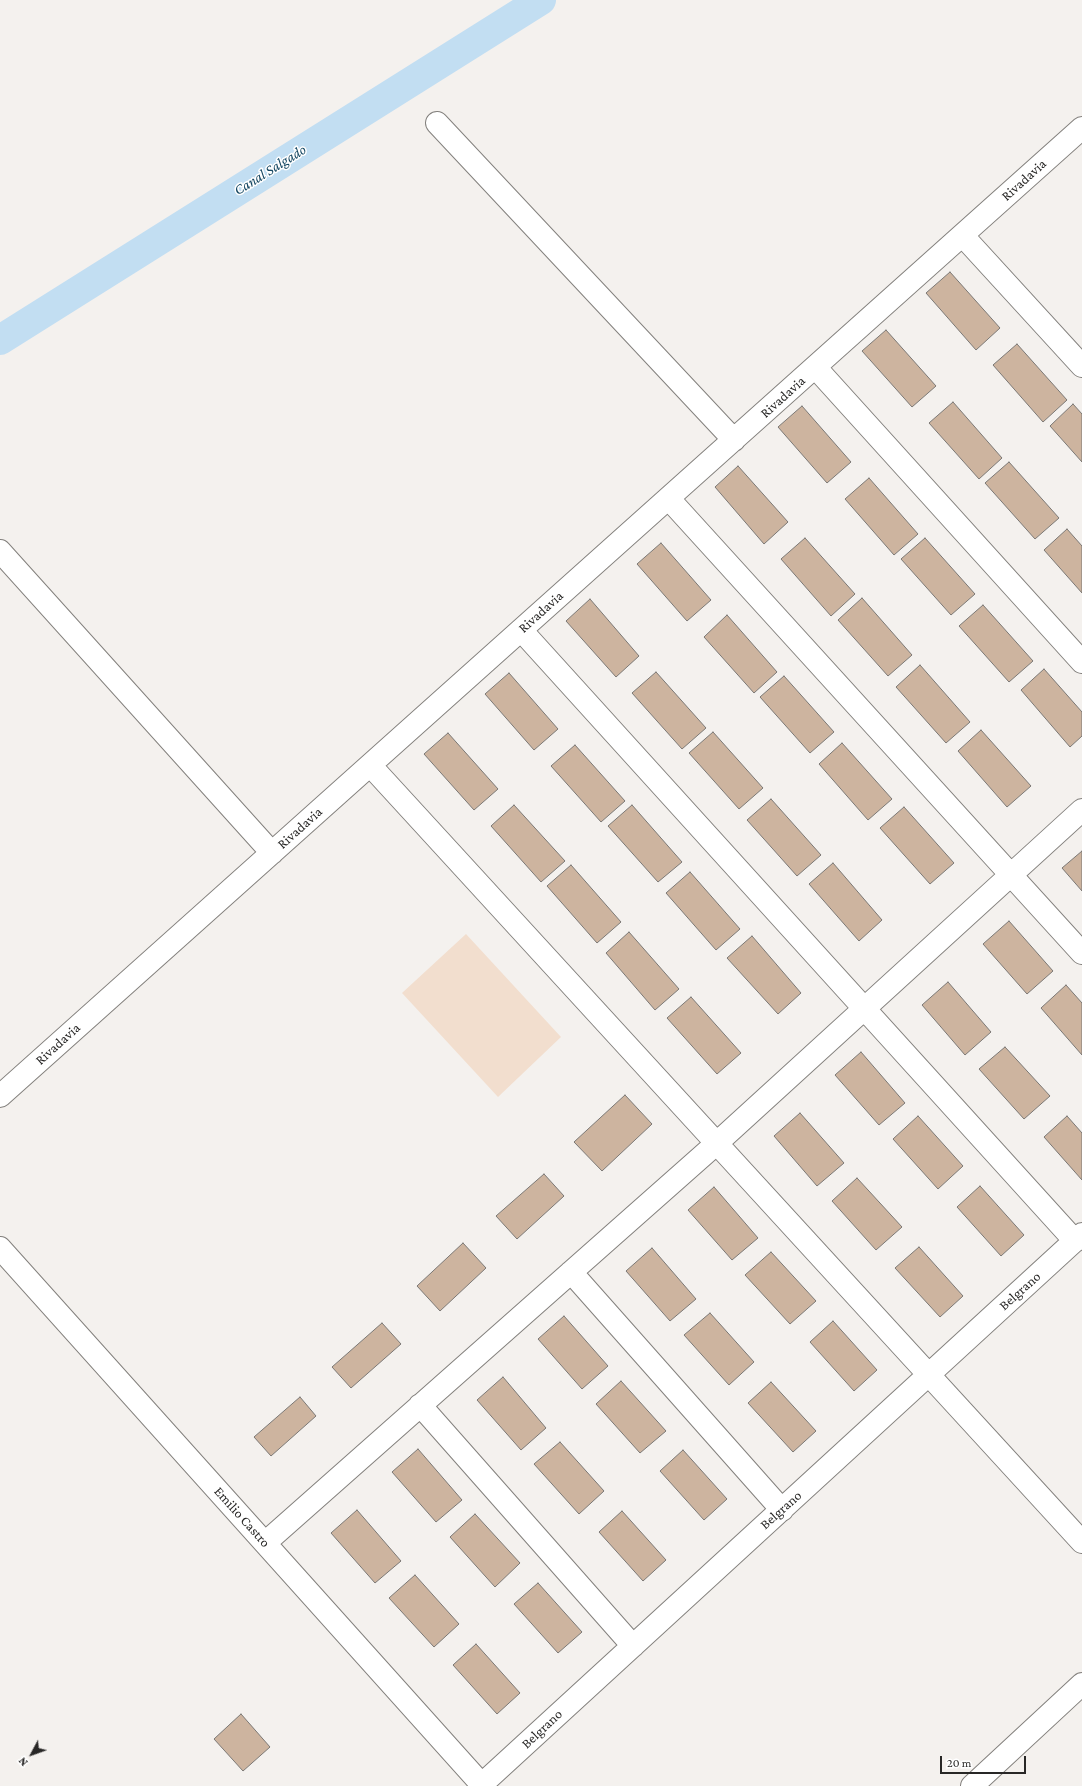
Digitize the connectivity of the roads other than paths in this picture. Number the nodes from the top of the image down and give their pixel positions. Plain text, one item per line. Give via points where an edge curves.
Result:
1 (437, 124) dead end
2 (1082, 128) edge
3 (963, 236) junction
4 (1082, 366) edge
5 (816, 368) junction
6 (734, 440) junction
7 (669, 499) junction
8 (0, 550) edge
9 (522, 630) junction
10 (1082, 662) edge
11 (370, 766) junction
12 (1082, 810) edge
13 (272, 853) junction
14 (1011, 875) junction
15 (1082, 953) edge
16 (864, 1008) junction
17 (0, 1096) edge
18 (717, 1143) junction
19 (1078, 1237) edge
20 (0, 1248) edge
21 (571, 1272) junction
22 (929, 1374) junction
23 (420, 1406) junction
24 (782, 1510) junction
25 (1082, 1542) edge
26 (265, 1543) junction
27 (633, 1646) junction
28 (1082, 1684) edge
29 (482, 1785) edge
30 (972, 1786) edge

1 - 6 street
2 - 3 street, Rivadavia
3 - 4 street
3 - 5 street, Rivadavia
5 - 6 street, Rivadavia
5 - 10 street
6 - 7 street, Rivadavia
7 - 9 street, Rivadavia
7 - 14 street
8 - 13 street
9 - 11 street, Rivadavia
9 - 16 street
11 - 13 street, Rivadavia
11 - 18 street
12 - 14 street
13 - 17 street, Rivadavia
14 - 15 street
14 - 16 street
16 - 18 street
16 - 19 street
18 - 21 street
18 - 22 street
19 - 22 street, Belgrano
20 - 26 street, Emilio Castro
21 - 23 street
21 - 24 street
22 - 24 street, Belgrano
22 - 25 street
23 - 26 street
23 - 27 street
24 - 27 street, Belgrano
26 - 29 street, Emilio Castro
27 - 29 street, Belgrano
28 - 30 street

